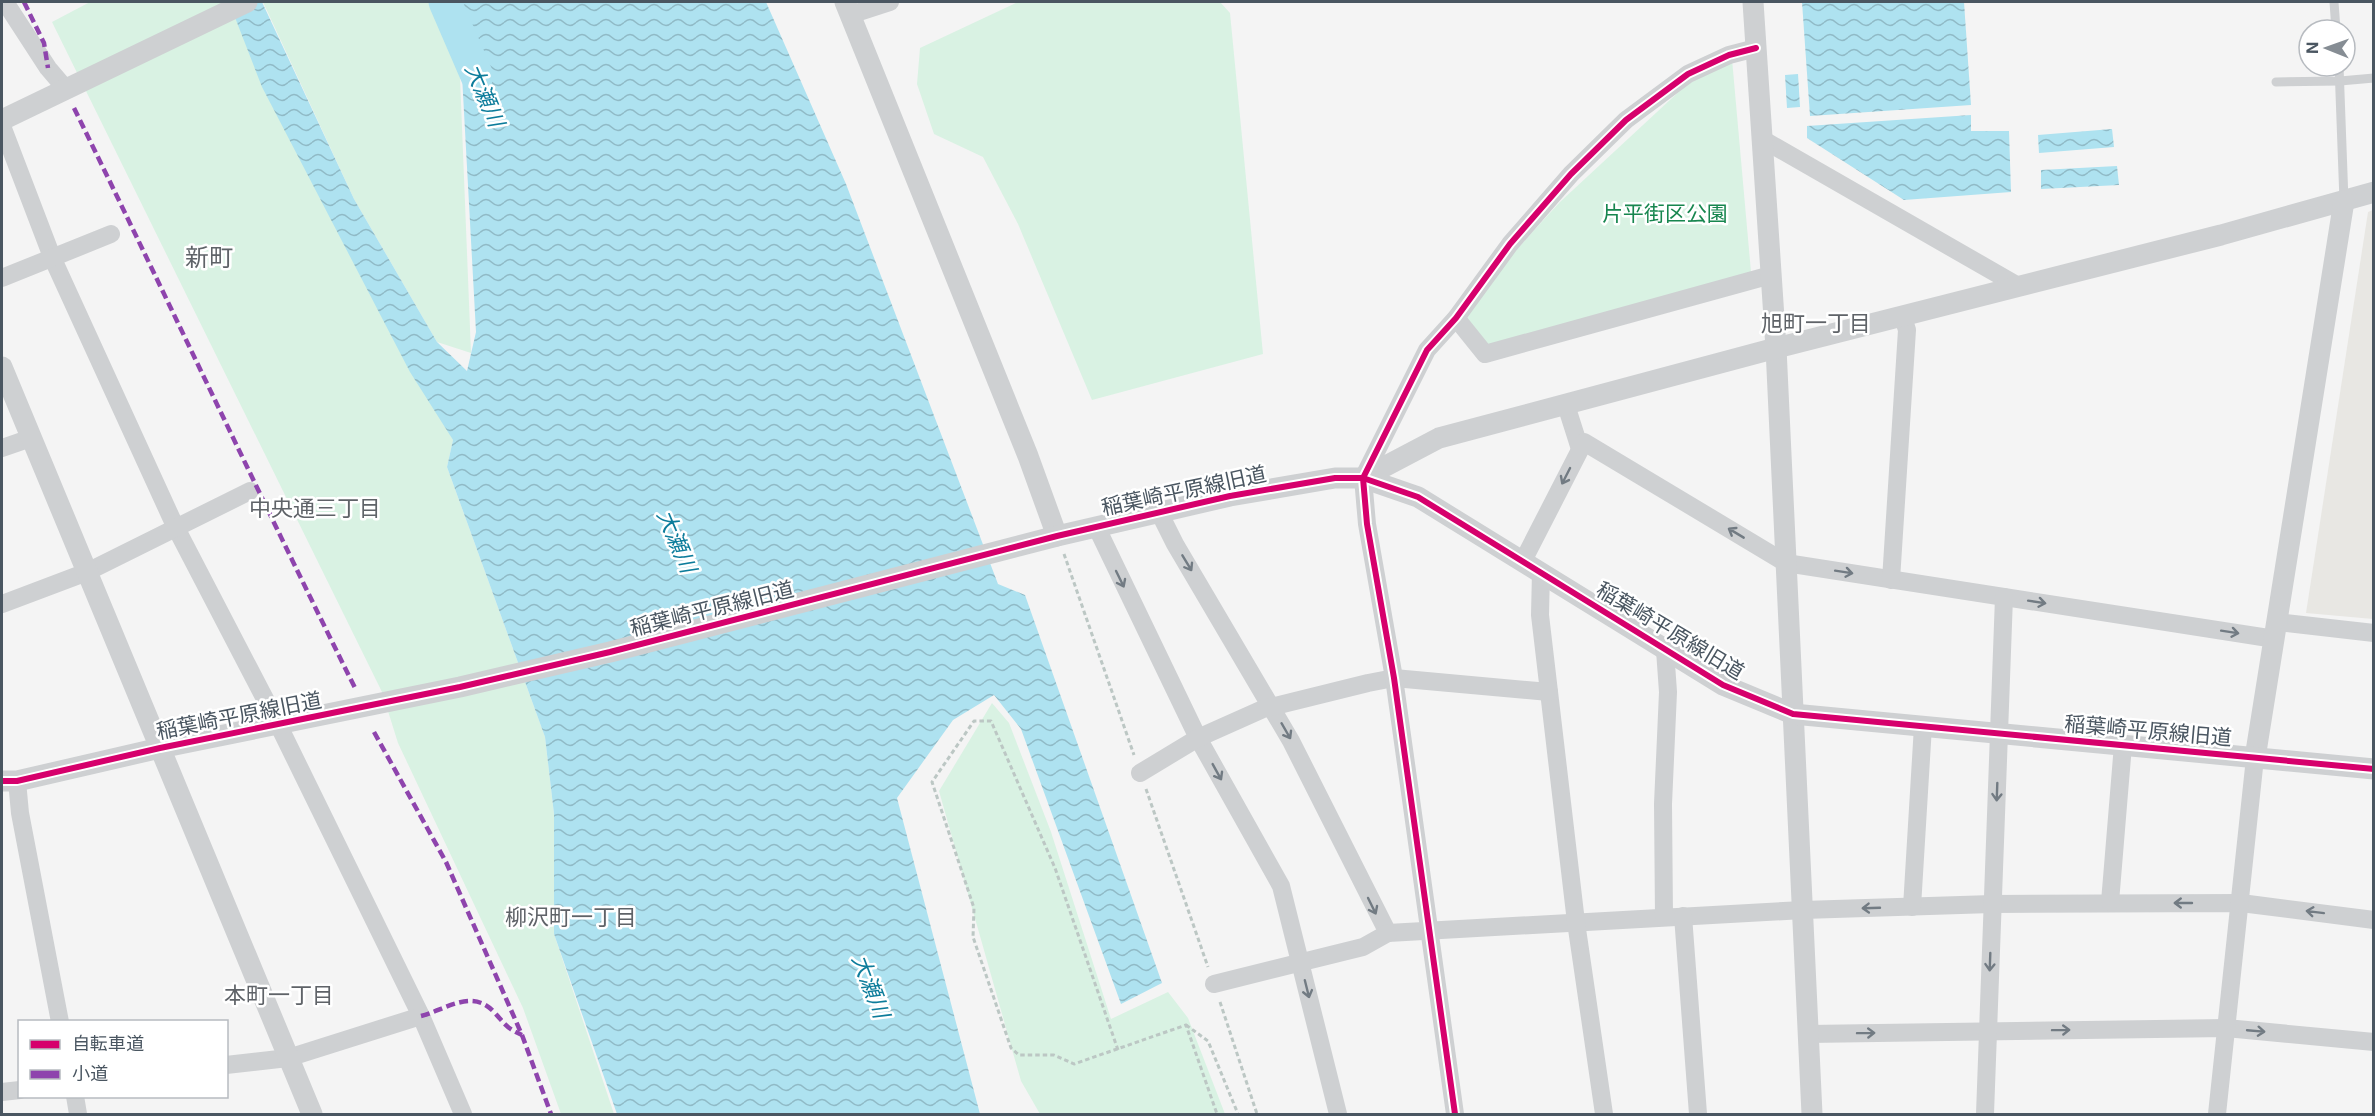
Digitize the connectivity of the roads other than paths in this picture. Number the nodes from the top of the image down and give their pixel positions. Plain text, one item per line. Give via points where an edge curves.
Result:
1 (5, 2) edge
2 (247, 2) edge
3 (890, 2) edge
4 (1753, 2) edge
5 (2334, 2) edge
6 (848, 8) edge
7 (2335, 18) edge
8 (1756, 48) junction
9 (2340, 78) edge
10 (2373, 78) edge
11 (2340, 81) junction
12 (2276, 82) dead end
13 (70, 86) junction
14 (2, 120) edge
15 (2, 126) edge
16 (1762, 139) junction
17 (2373, 192) edge
18 (2344, 201) junction
19 (111, 234) dead end
20 (52, 257) junction
21 (1771, 275) junction
22 (2, 278) edge
23 (2020, 287) junction
24 (1903, 317) junction
25 (1456, 318) junction
26 (1776, 348) junction
27 (2, 367) edge
28 (1566, 405) junction
29 (31, 438) junction
30 (2, 448) edge
31 (1580, 449) junction
32 (1363, 478) junction
33 (250, 491) dead end
34 (1159, 512) junction
35 (175, 526) junction
36 (1096, 526) junction
37 (1057, 536) junction
38 (1786, 563) junction
39 (1532, 566) junction
40 (87, 572) junction
41 (1891, 580) junction
42 (2004, 597) junction
43 (2, 604) edge
44 (2276, 631) junction
45 (2373, 633) edge
46 (1665, 650) junction
47 (1394, 678) junction
48 (1550, 692) junction
49 (1271, 707) junction
50 (1793, 714) junction
51 (278, 724) junction
52 (1923, 726) junction
53 (1998, 733) junction
54 (1198, 738) junction
55 (2123, 745) junction
56 (160, 748) junction
57 (2255, 758) junction
58 (2373, 769) edge
59 (1140, 773) dead end
60 (9, 781) edge
61 (2110, 902) junction
62 (2241, 903) junction
63 (1992, 904) junction
64 (1912, 907) junction
65 (1803, 910) junction
66 (1683, 916) junction
67 (1664, 917) junction
68 (2373, 920) edge
69 (1576, 922) junction
70 (1427, 930) junction
71 (1388, 933) junction
72 (1300, 963) junction
73 (1214, 984) road end
74 (420, 1016) junction
75 (60, 1020) edge
76 (2226, 1028) junction
77 (1988, 1031) junction
78 (1808, 1034) junction
79 (2373, 1042) edge
80 (288, 1058) junction
81 (228, 1065) edge
82 (18, 1090) edge
83 (2, 1092) edge
84 (75, 1098) edge
85 (78, 1114) edge
86 (312, 1114) edge
87 (463, 1114) edge
88 (1338, 1114) edge
89 (1455, 1114) edge
90 (1604, 1114) edge
91 (1698, 1114) edge
92 (1812, 1114) edge
93 (1985, 1114) edge
94 (2217, 1114) edge

1 - 13 street via 48,68
2 - 13 street
3 - 6 street
4 - 8 street
5 - 7 lane
6 - 37 street
8 - 16 street
8 - 25 street via 1688,74 1626,120 1571,174 1510,244
9 - 11 lane
10 - 11 lane
11 - 12 lane
11 - 18 lane
13 - 14 street
15 - 20 street
16 - 21 street
16 - 23 street
17 - 18 street
18 - 23 street
18 - 44 street
19 - 20 street
20 - 22 street
20 - 35 street
21 - 25 street via 1485,354
21 - 26 street
23 - 24 street
24 - 26 street
24 - 41 street via 1907,330
25 - 32 street via 1427,350
26 - 28 street
26 - 38 street
27 - 29 street
28 - 31 street
28 - 32 street via 1439,438
29 - 30 street
29 - 40 street
38 -> 31 street via 1584,442
31 -> 39 street
32 - 34 street, 稲葉崎平原線旧道 via 1335,478
32 - 39 street, 稲葉崎平原線旧道 via 1418,497
32 - 47 street via 1367,524
33 - 35 street
34 - 36 street, 稲葉崎平原線旧道
34 -> 49 street
35 - 40 street
35 - 51 street
36 - 37 street, 稲葉崎平原線旧道
36 -> 54 street
37 - 51 street, 稲葉崎平原線旧道 via 610,652
38 -> 41 street
38 - 50 street
39 - 46 street, 稲葉崎平原線旧道
39 - 48 street
40 - 43 street
40 - 56 street
41 - 42 street
42 -> 44 street
42 - 53 street
44 - 45 street
44 - 57 street
46 - 50 street, 稲葉崎平原線旧道 via 1723,685
46 - 67 street via 1668,692 1663,804
47 - 48 street
47 - 49 street
47 - 70 street
48 - 69 street
49 - 54 street
49 -> 71 street via 1292,741
50 - 52 street, 稲葉崎平原線旧道
50 - 65 street
51 - 56 street, 稲葉崎平原線旧道
51 - 74 street
52 - 53 street, 稲葉崎平原線旧道
52 - 64 street
53 - 55 street, 稲葉崎平原線旧道
53 -> 63 street
54 - 59 street
54 -> 72 street via 1281,886
55 - 57 street, 稲葉崎平原線旧道
55 - 61 street
56 - 60 street, 稲葉崎平原線旧道
56 - 80 street
57 - 58 street, 稲葉崎平原線旧道
57 - 62 street
60 - 75 street via 20,813
62 -> 61 street
61 - 63 street
68 -> 62 street
62 - 76 street
63 - 64 street
63 -> 77 street
64 -> 65 street
65 - 66 street
65 - 78 street
66 - 67 street
66 - 91 street
67 - 69 street
69 - 70 street
69 - 90 street
70 - 71 street
70 - 89 street
71 - 72 street via 1364,947
72 - 73 street
72 -> 88 street
74 - 80 street
74 - 87 street
77 -> 76 street
76 -> 79 street
76 - 94 street
78 -> 77 street
77 - 93 street
78 - 92 street
80 - 81 street
80 - 86 street
82 - 83 street
84 - 85 street

